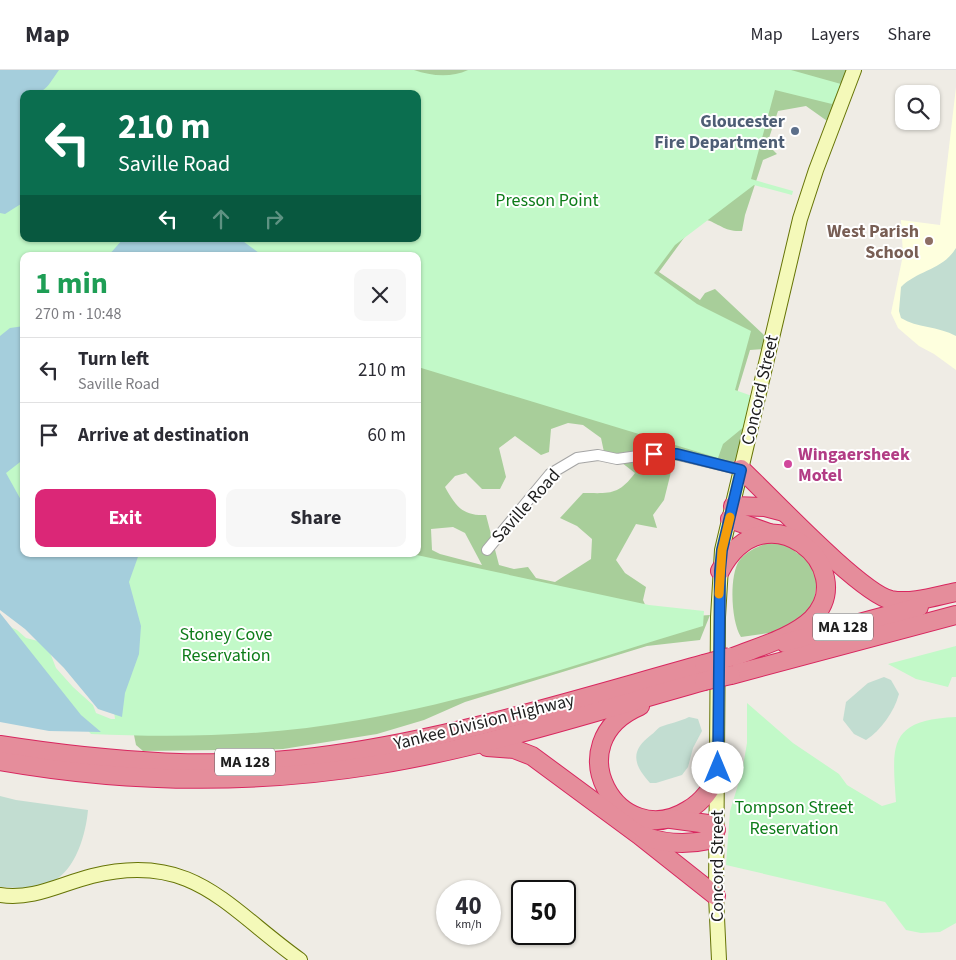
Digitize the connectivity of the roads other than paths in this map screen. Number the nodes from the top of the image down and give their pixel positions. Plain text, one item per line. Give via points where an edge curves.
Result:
1 (854, 70) edge
2 (741, 469) junction
3 (731, 512) junction
4 (791, 516) junction
5 (772, 534) junction
6 (487, 550) dead end
7 (720, 571) junction
8 (956, 592) edge
9 (956, 597) edge
10 (956, 615) edge
11 (731, 663) junction
12 (704, 682) junction
13 (0, 745) edge
14 (0, 761) edge
15 (378, 764) junction
16 (718, 772) junction
17 (667, 819) junction
18 (716, 830) junction
19 (638, 835) junction
20 (0, 895) edge
21 (716, 896) junction
22 (300, 960) edge
23 (719, 960) edge

1 - 2 main road, Concord Street via 800,219
2 - 3 main road, Concord Street
2 - 4 highway
2 - 6 street, Saville Road via 666,452 617,459 598,455 577,458 550,474
3 - 4 highway via 765,507
3 - 5 highway
3 - 7 main road, Concord Street
4 - 8 highway via 860,581 882,597 909,601
5 - 7 highway via 756,536 735,548
5 - 11 highway via 794,539 814,554 824,580 821,604 811,619 798,628
7 - 16 main road, Concord Street
9 - 11 highway, Yankee Division Highway / MA 128
10 - 11 highway, Yankee Division Highway / MA 128
11 - 12 highway, Yankee Division Highway / MA 128, bridge
11 - 13 highway, Yankee Division Highway / MA 128, bridge via 704,664 452,732 329,756 245,762 131,761
12 - 15 highway, Yankee Division Highway / MA 128 via 479,743
12 - 17 highway via 632,709 612,724 602,742 598,761 600,774 613,800 635,816
14 - 15 highway, Yankee Division Highway / MA 128 via 84,774 163,779 288,776
15 - 19 highway via 484,747 514,748 539,760
16 - 17 highway via 700,802
16 - 18 main road, Concord Street
17 - 18 highway via 708,824
18 - 19 highway via 709,840 694,843 667,842
18 - 21 main road, Concord Street
19 - 21 highway
20 - 22 main road via 40,893 91,876 153,869 206,887
21 - 23 main road, Concord Street

